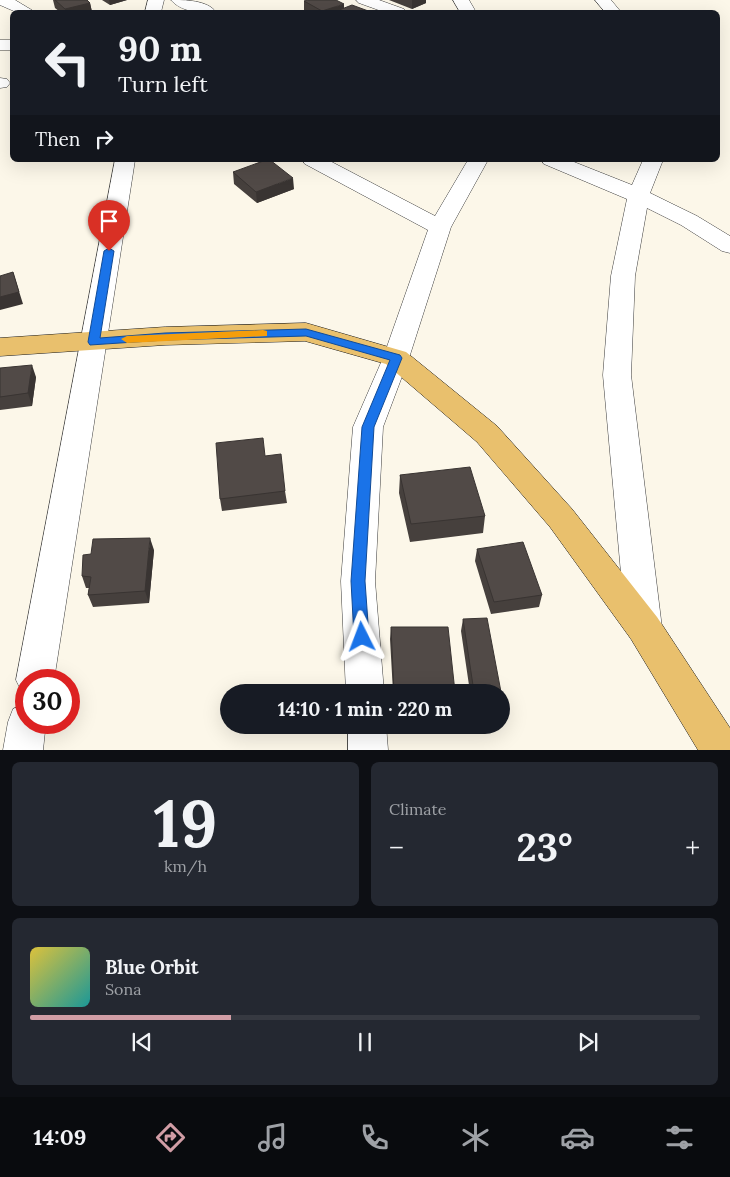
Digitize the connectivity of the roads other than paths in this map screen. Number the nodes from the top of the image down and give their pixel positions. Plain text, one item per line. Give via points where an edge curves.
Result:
1 (3, 0) edge
2 (179, 0) edge
3 (364, 0) edge
4 (603, 0) edge
5 (23, 10) edge
6 (203, 10) edge
7 (392, 10) edge
8 (611, 10) edge
9 (125, 162) edge
10 (316, 162) edge
11 (477, 162) edge
12 (556, 162) edge
13 (652, 162) edge
14 (638, 196) junction
15 (440, 227) junction
16 (730, 246) edge
17 (94, 342) junction
18 (0, 347) edge
19 (396, 358) junction
20 (644, 628) junction
21 (37, 669) edge
22 (364, 684) edge
23 (25, 734) edge
24 (367, 734) edge
25 (715, 744) edge
26 (23, 750) edge
27 (368, 750) edge

1 - 5 street
2 - 6 street
3 - 7 street
4 - 8 street
9 - 17 street
10 - 15 street
11 - 15 street
12 - 14 street
13 - 14 street
14 - 16 street via 715,234
14 - 20 street via 623,276 617,375
15 - 19 street
17 - 18 main road
17 - 19 main road via 165,336 306,332
17 - 21 street
19 - 20 main road via 487,434 561,518
19 - 22 street via 368,427 358,581
20 - 25 main road
23 - 26 street
24 - 27 street

